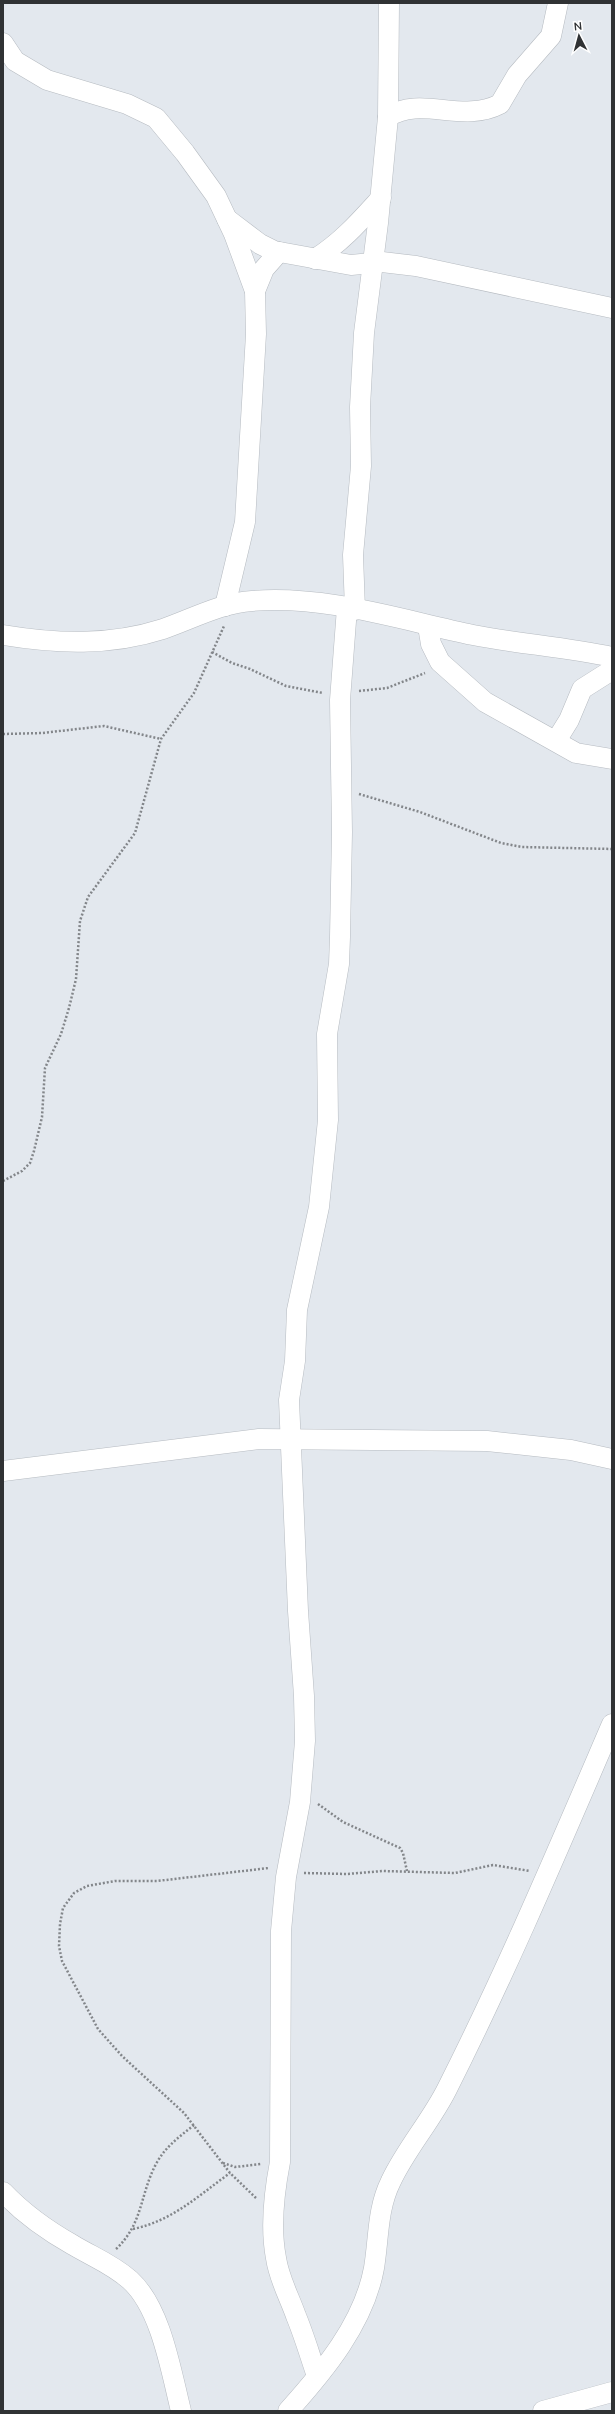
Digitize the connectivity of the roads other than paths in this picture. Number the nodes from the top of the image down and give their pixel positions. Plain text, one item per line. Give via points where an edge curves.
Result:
1 (389, 3) edge
2 (558, 3) edge
3 (3, 43) edge
4 (388, 117) junction
5 (381, 198) junction
6 (227, 219) junction
7 (279, 252) junction
8 (315, 258) junction
9 (372, 263) junction
10 (255, 291) junction
11 (612, 308) edge
12 (228, 605) junction
13 (351, 609) junction
14 (428, 626) junction
15 (3, 635) edge
16 (612, 657) edge
17 (612, 670) edge
18 (556, 741) junction
19 (612, 759) edge
20 (291, 1439) junction
21 (612, 1460) edge
22 (3, 1471) edge
23 (612, 1724) edge
24 (3, 2192) edge
25 (317, 2376) junction
26 (612, 2392) edge
27 (181, 2411) edge
28 (288, 2411) edge
29 (543, 2411) edge

1 - 4 street
2 - 4 street via 551,36 517,74 500,104 475,112 455,113 414,107 403,108
3 - 6 street via 15,61 47,80 127,104 156,118 216,196
4 - 5 street
5 - 8 street via 346,236
5 - 9 street
6 - 7 street via 260,244
6 - 10 street
7 - 8 street
7 - 10 street via 264,269
8 - 9 street via 351,265
9 - 11 street via 416,266
9 - 13 street via 364,333 360,407 361,466
10 - 12 street via 256,334 245,522
12 - 13 street via 279,600
12 - 15 street via 162,629 105,641 44,642
13 - 14 street
13 - 20 street via 341,693 340,950 327,1034 328,1120 319,1207 297,1310 290,1400
14 - 16 street via 504,641 579,650
14 - 18 street via 439,660 448,671 485,702
17 - 18 street via 582,690 569,720
18 - 19 street via 576,752
20 - 21 street via 487,1441 571,1450
20 - 22 street via 228,1442
20 - 25 street via 304,1696 301,1792 281,1931 280,2155 274,2193 275,2258
23 - 25 street via 547,1874 446,2091 391,2181 382,2204 374,2268 366,2295 353,2325
24 - 27 street via 20,2210 60,2237 104,2260 131,2280 158,2324
25 - 28 street
26 - 29 street

